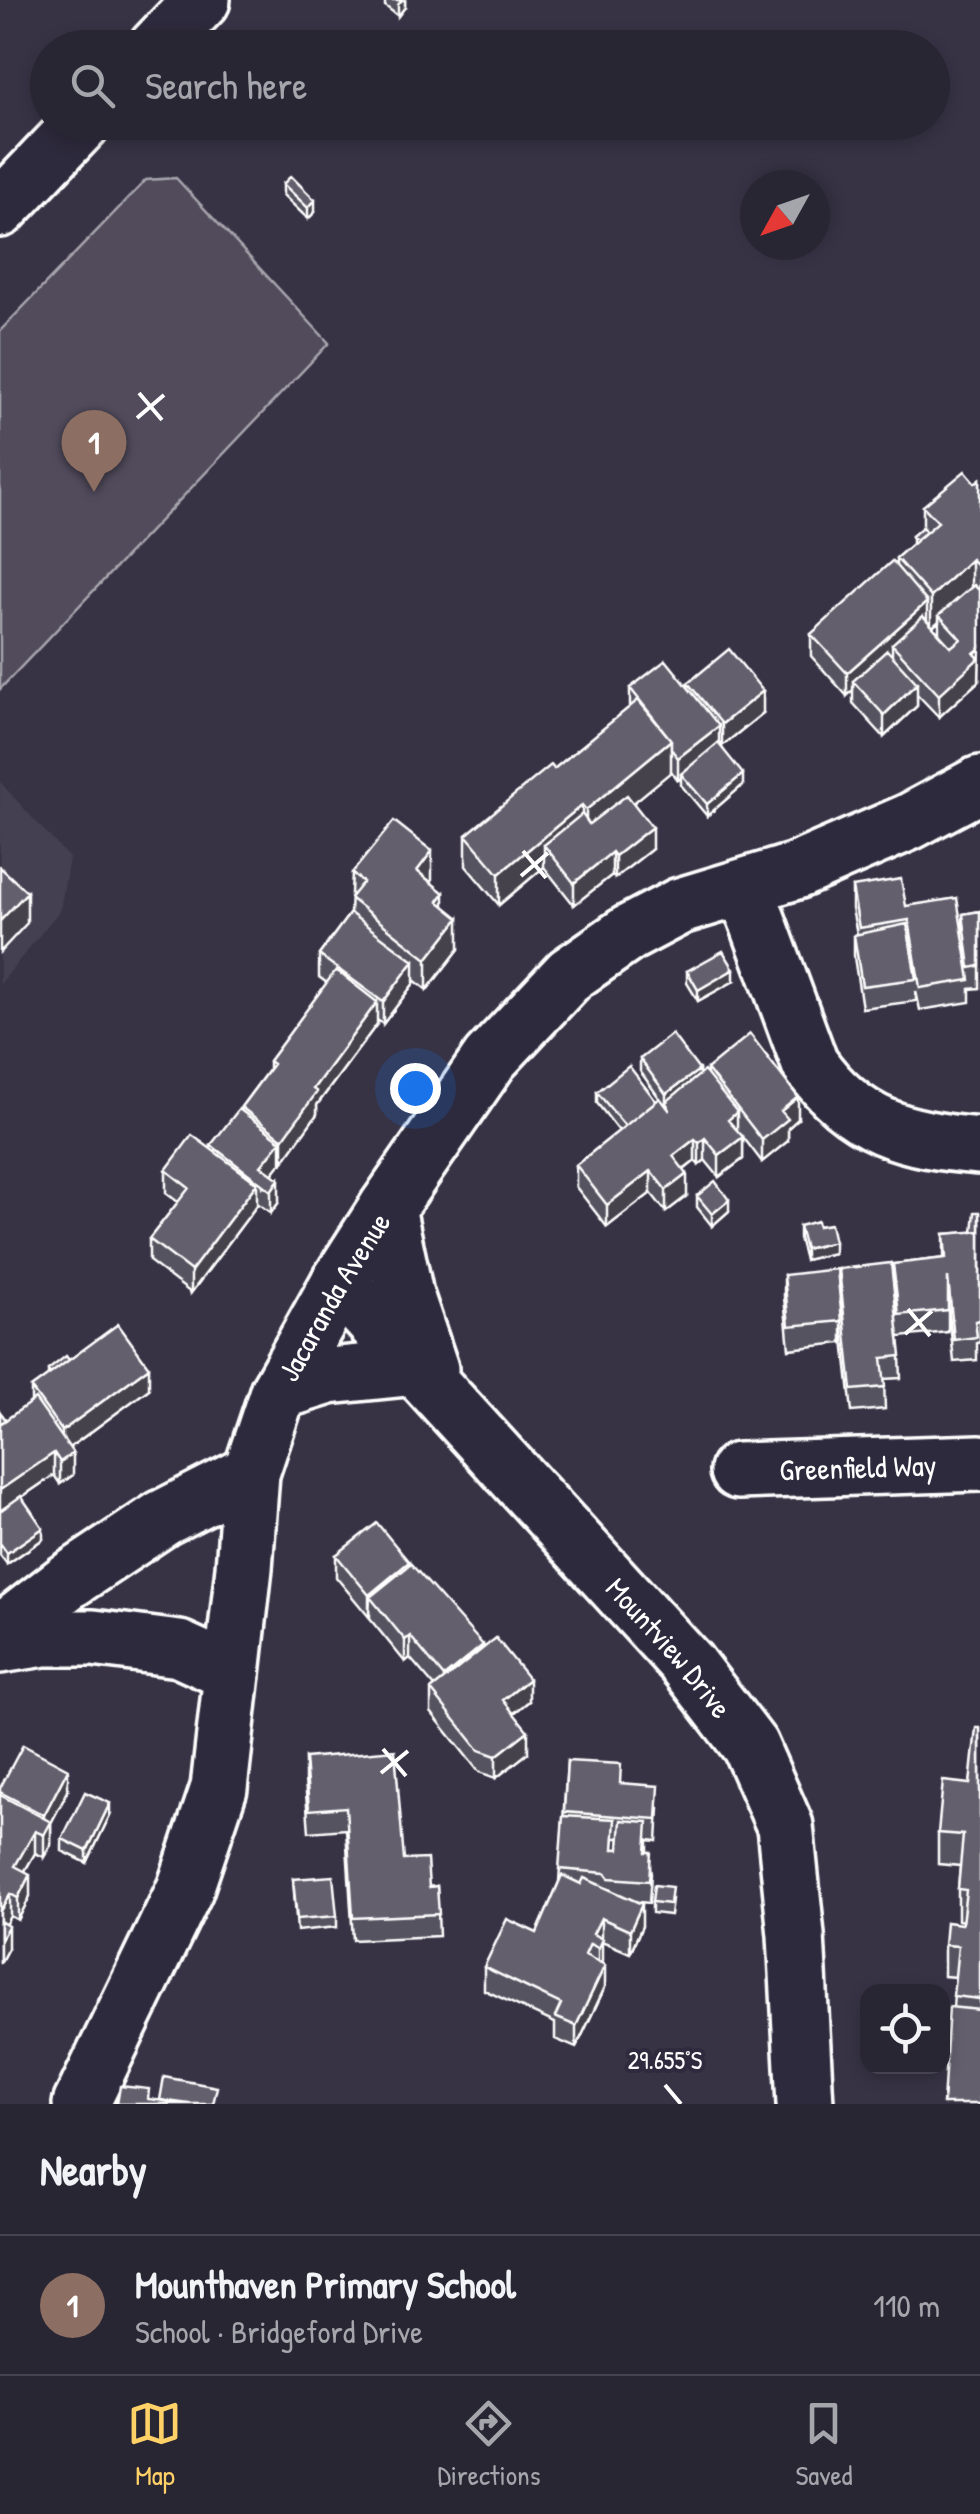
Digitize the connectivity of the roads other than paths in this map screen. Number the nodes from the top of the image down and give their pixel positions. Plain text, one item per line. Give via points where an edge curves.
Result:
1 (202, 0) edge
2 (173, 30) edge
3 (66, 140) edge
4 (0, 209) edge
5 (980, 784) edge
6 (745, 887) junction
7 (980, 1146) edge
8 (387, 1208) junction
9 (340, 1284) junction
10 (427, 1378) junction
11 (278, 1392) junction
12 (980, 1463) edge
13 (738, 1471) dead end
14 (250, 1474) junction
15 (0, 1634) edge
16 (0, 1645) edge
17 (232, 1673) junction
18 (81, 2104) edge
19 (804, 2104) edge

1 - 2 street
3 - 4 street
5 - 6 street, Jacaranda Avenue via 909,822
6 - 7 street via 810,1064 826,1088 864,1118 907,1136
6 - 8 street, Jacaranda Avenue via 680,906 570,974 490,1059
8 - 9 street, Jacaranda Avenue
8 - 10 street
9 - 10 street, Mountview Drive
9 - 11 street, Jacaranda Avenue
10 - 11 street via 328,1376
10 - 19 street, Mountview Drive via 688,1665 750,1746 785,1826
11 - 14 street, Jacaranda Avenue
12 - 13 street, Greenfield Way
14 - 15 street via 163,1518
14 - 17 street, Jacaranda Avenue
16 - 17 street via 93,1638 179,1650
17 - 18 street, Jacaranda Avenue via 219,1788 185,1889

